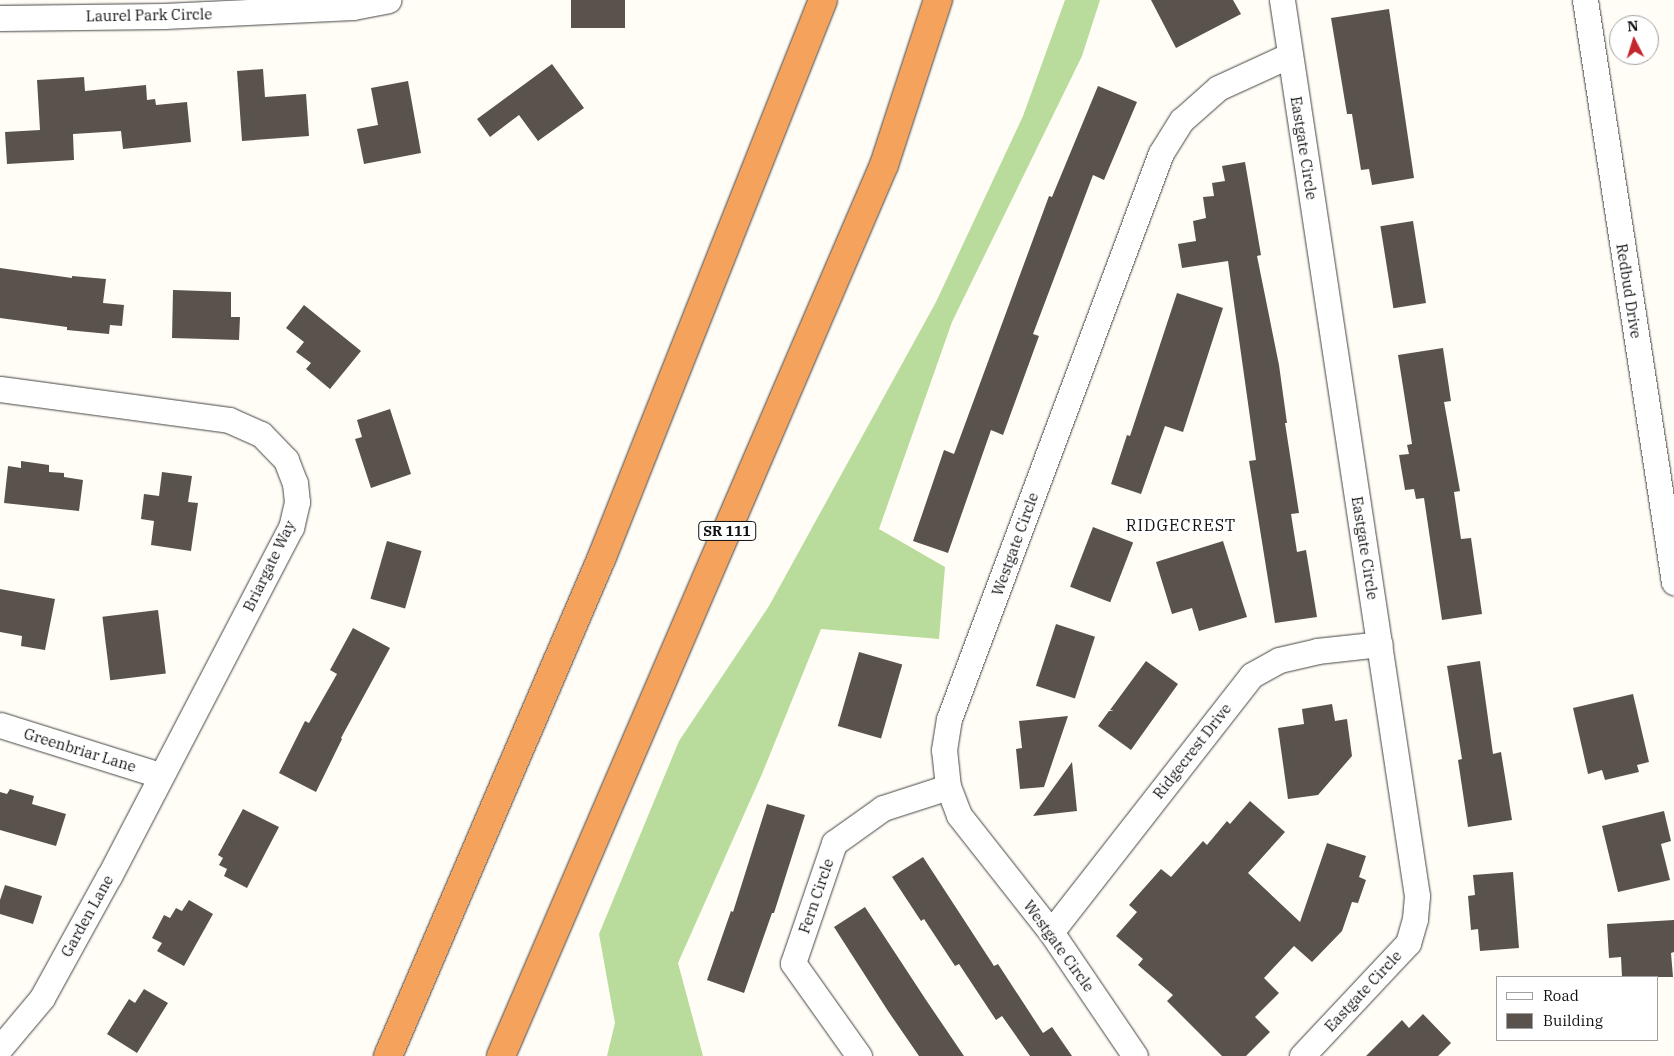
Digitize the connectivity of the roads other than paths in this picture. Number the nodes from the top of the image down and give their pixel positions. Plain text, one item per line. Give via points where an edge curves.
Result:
1 (388, 0) edge
2 (823, 0) edge
3 (938, 0) edge
4 (1282, 0) edge
5 (1586, 0) edge
6 (0, 18) edge
7 (1290, 55) junction
8 (0, 389) edge
9 (1674, 582) edge
10 (1380, 644) junction
11 (0, 725) edge
12 (160, 775) junction
13 (948, 787) junction
14 (1051, 932) junction
15 (0, 1048) edge
16 (388, 1056) edge
17 (501, 1056) edge
18 (858, 1056) edge
19 (1135, 1056) edge
20 (1302, 1056) edge

1 - 6 street, Laurel Park Circle via 353,7 184,15
2 - 16 highway via 602,558
3 - 17 highway, SR 111 via 884,165
4 - 7 street, Eastgate Circle
5 - 9 street, Redbud Drive
7 - 10 street, Eastgate Circle
7 - 13 street, Westgate Circle via 1218,88 1182,120 1161,153 949,719 944,750
8 - 12 street, Briargate Way via 229,420 261,434 286,460 295,482 298,502 291,527
10 - 14 street, Ridgecrest Drive via 1317,651 1279,660 1252,674
10 - 20 street, Eastgate Circle via 1417,896 1415,919 1408,943
11 - 12 street, Greenbriar Lane
12 - 15 street, Garden Lane via 42,998
13 - 14 street, Westgate Circle via 959,815
13 - 18 street, Fern Circle via 883,808 834,843 793,963
14 - 19 street, Westgate Circle

